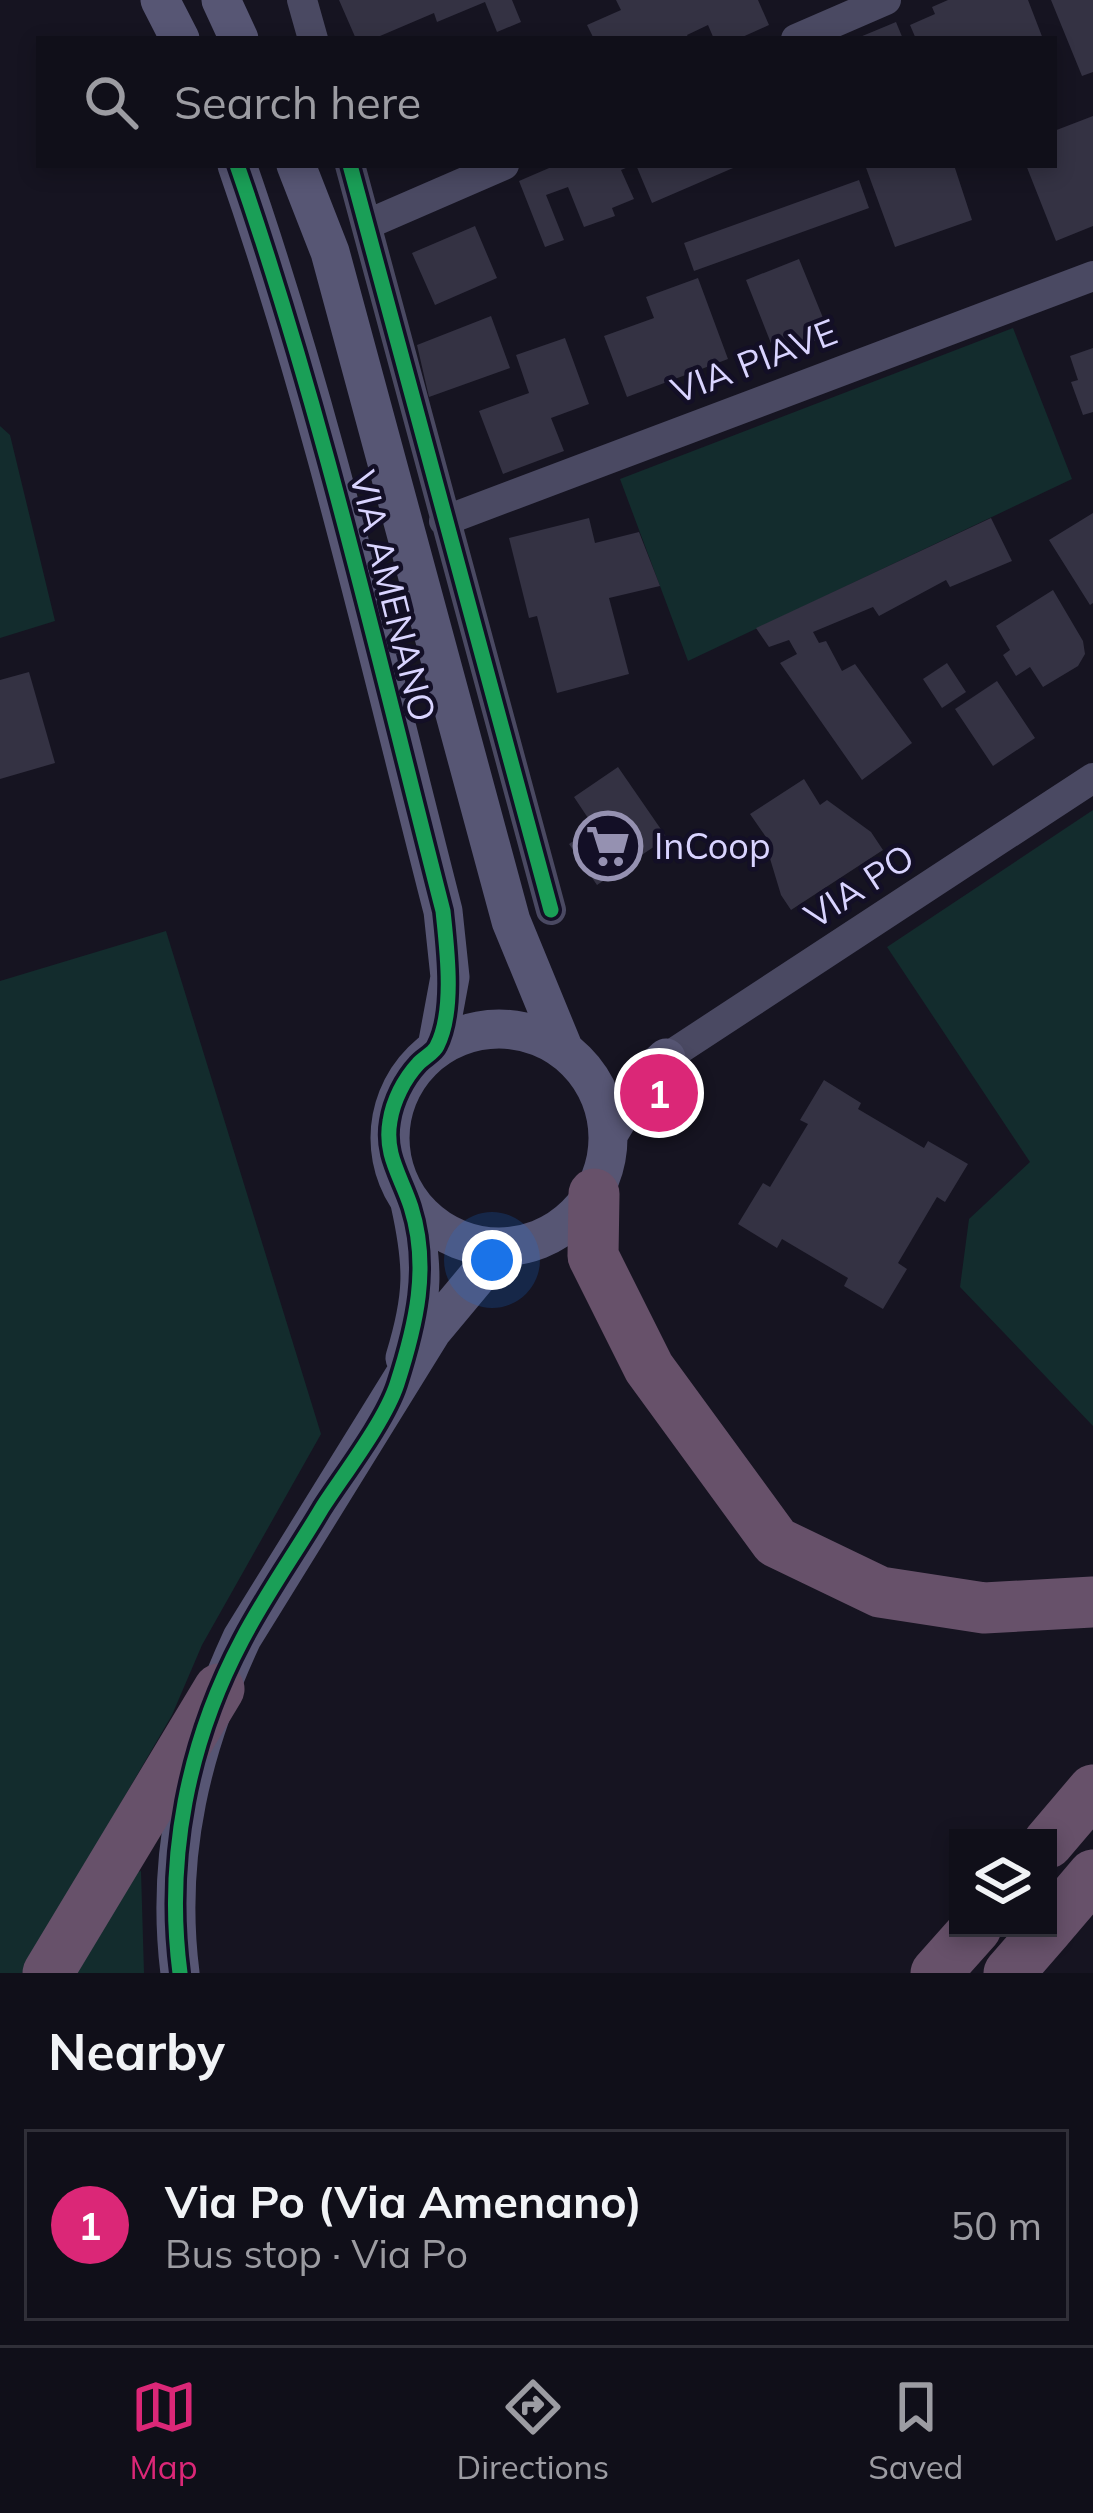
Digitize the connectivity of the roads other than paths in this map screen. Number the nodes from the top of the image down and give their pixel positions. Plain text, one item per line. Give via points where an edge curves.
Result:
1 (160, 0) edge
2 (221, 0) edge
3 (302, 0) edge
4 (886, 0) edge
5 (178, 36) edge
6 (238, 36) edge
7 (312, 36) edge
8 (803, 36) edge
9 (239, 168) edge
10 (297, 168) edge
11 (351, 168) edge
12 (497, 168) edge
13 (368, 224) junction
14 (1093, 276) edge
15 (444, 521) junction
16 (1093, 778) edge
17 (551, 910) dead end
18 (437, 1047) junction
19 (569, 1054) junction
20 (666, 1058) junction
21 (609, 1133) junction
22 (594, 1194) junction
23 (410, 1203) junction
24 (512, 1247) junction
25 (394, 1392) junction
26 (1093, 1602) edge
27 (219, 1689) junction
28 (1093, 1790) edge
29 (1057, 1832) edge
30 (1093, 1875) edge
31 (1057, 1917) edge
32 (968, 1937) edge
33 (1040, 1937) edge
34 (48, 1973) edge
35 (180, 1973) edge
36 (936, 1973) edge
37 (1009, 1973) edge

1 - 5 main road
2 - 6 main road
3 - 7 street
4 - 8 street
9 - 18 main road, VIA AMENANO via 311,398 443,911 450,977
10 - 19 main road, VIA AMENANO via 330,252 511,921
11 - 13 street
12 - 13 street
13 - 15 street
14 - 15 street, VIA PIAVE
15 - 17 street
16 - 20 street, VIA PO
18 - 19 main road via 488,1029 528,1033
18 - 23 main road via 407,1079 390,1120 389,1149
19 - 20 main road via 610,1065
19 - 21 main road via 603,1102
20 - 21 main road via 639,1083
21 - 22 main road
22 - 24 main road via 546,1238
22 - 26 highway via 593,1256 649,1368 776,1542 880,1592 983,1608
23 - 24 main road via 446,1235
23 - 25 main road via 422,1259 418,1307
24 - 25 main road via 432,1330
25 - 27 main road via 242,1638
27 - 34 highway
27 - 35 main road via 179,1830
28 - 29 highway
30 - 31 highway
32 - 36 highway
33 - 37 highway

